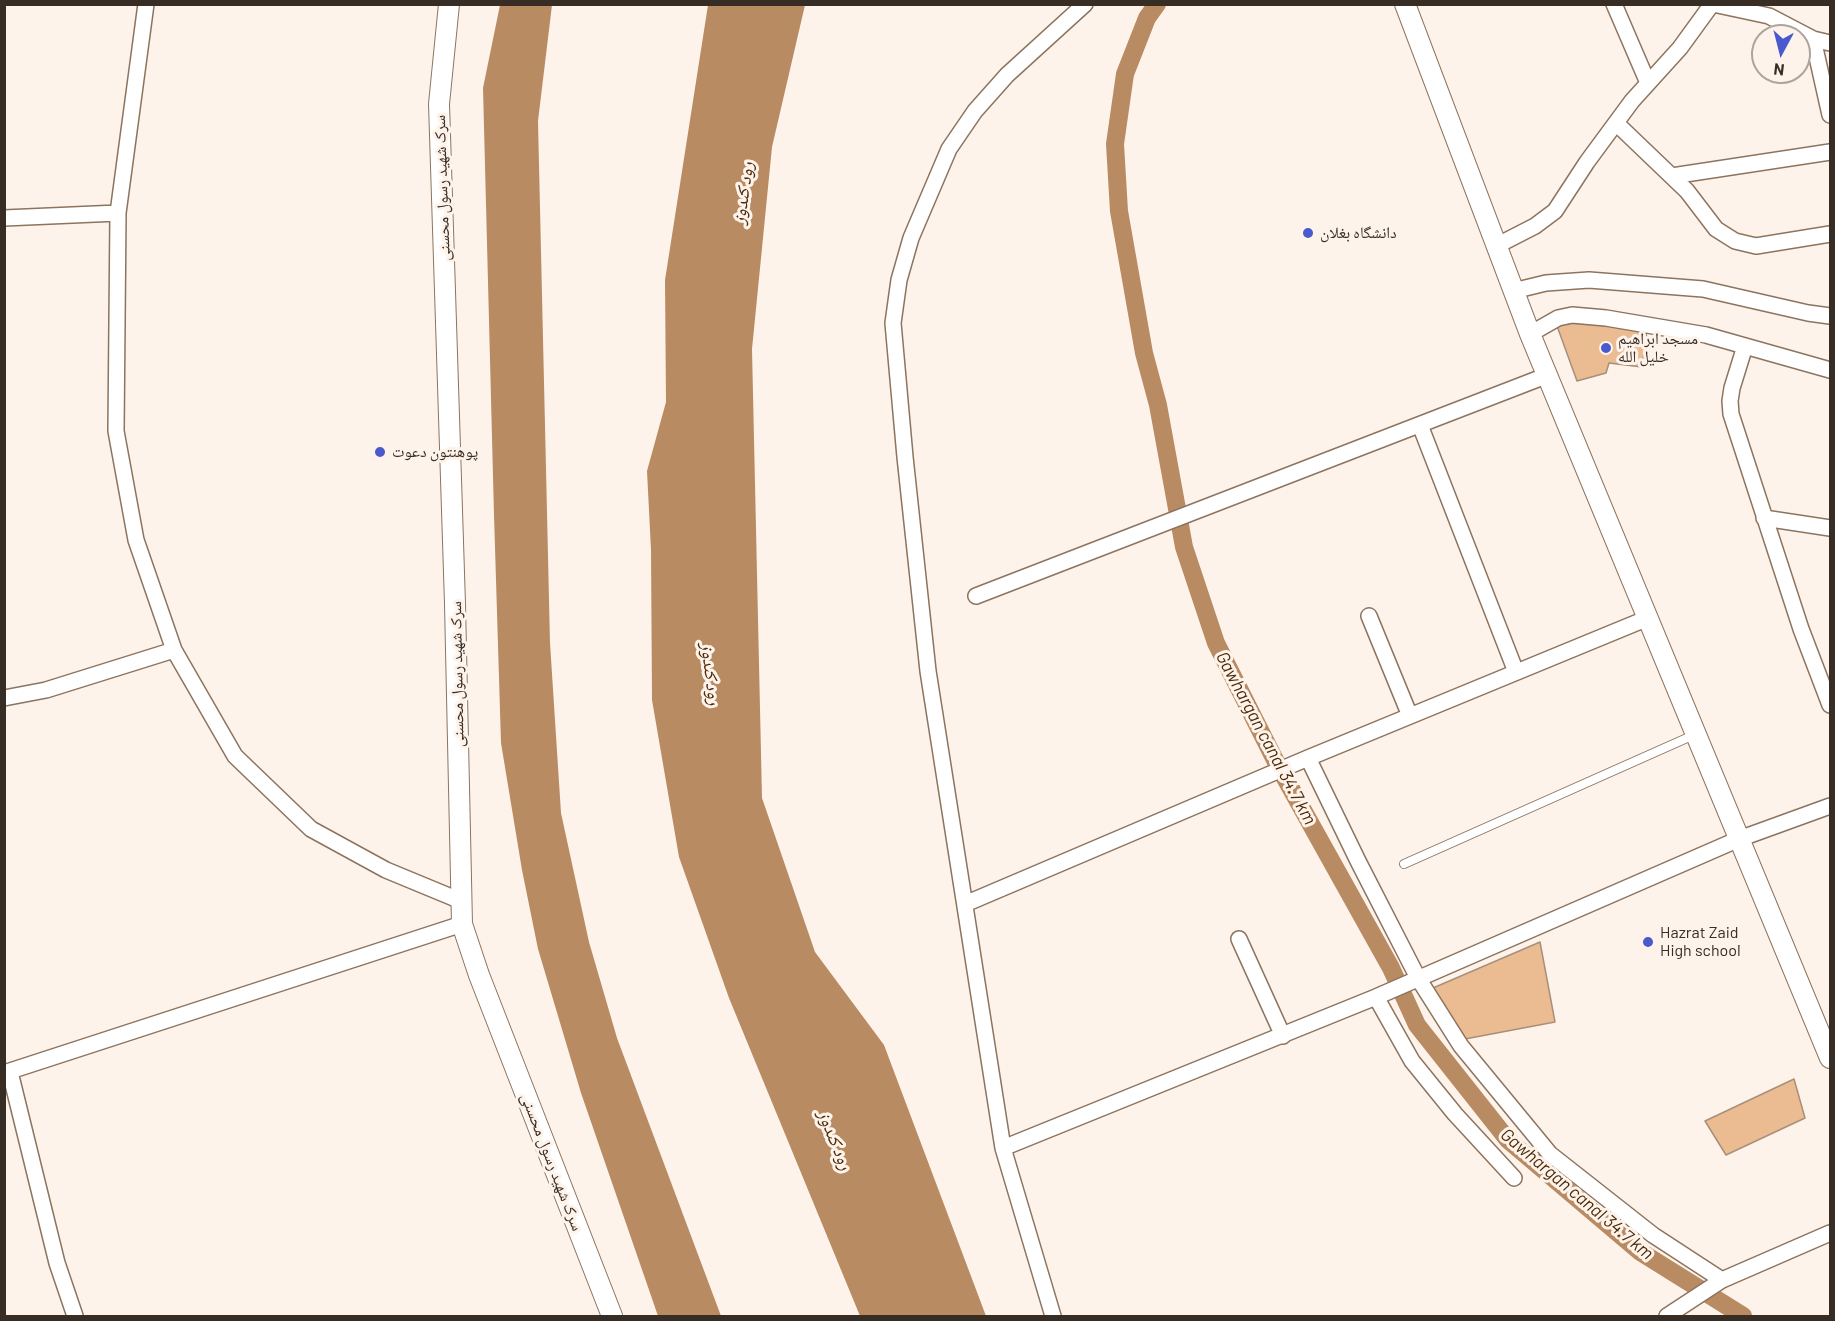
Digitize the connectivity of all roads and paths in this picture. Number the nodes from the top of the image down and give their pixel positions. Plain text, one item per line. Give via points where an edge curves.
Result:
1 (146, 4) edge
2 (449, 4) edge
3 (1085, 4) edge
4 (1405, 4) edge
5 (1614, 4) edge
6 (1712, 4) edge
7 (1813, 39) junction
8 (1830, 43) edge
9 (1648, 83) junction
10 (1830, 115) edge
11 (1616, 123) junction
12 (1830, 152) edge
13 (1672, 177) junction
14 (118, 213) junction
15 (4, 218) edge
16 (1830, 234) edge
17 (1496, 246) junction
18 (1514, 291) junction
19 (1830, 316) edge
20 (1530, 334) junction
21 (1745, 346) junction
22 (1830, 369) edge
23 (1548, 375) junction
24 (1420, 425) junction
25 (1764, 518) junction
26 (1830, 528) edge
27 (976, 596) dead end
28 (1369, 616) dead end
29 (1648, 618) junction
30 (174, 650) junction
31 (1516, 672) junction
32 (4, 698) edge
33 (1830, 705) edge
34 (1410, 716) junction
35 (1697, 733) junction
36 (1308, 758) junction
37 (1830, 806) edge
38 (1740, 839) junction
39 (1404, 864) dead end
40 (461, 901) junction
41 (965, 904) junction
42 (462, 924) junction
43 (1239, 939) dead end
44 (1418, 978) junction
45 (1376, 997) junction
46 (1283, 1035) junction
47 (1830, 1058) edge
48 (7, 1072) edge
49 (1003, 1148) junction
50 (1514, 1178) dead end
51 (1830, 1233) edge
52 (1722, 1280) junction
53 (1676, 1315) edge
54 (75, 1317) edge
55 (612, 1317) edge
56 (1053, 1317) edge

1 - 14 street
2 - 40 street, سرک شهید رسول محسنی via 439,104
3 - 41 street via 1007,75 949,148 911,238 899,280 893,323 928,671
4 - 17 street
5 - 9 street
6 - 7 street via 1769,16
6 - 9 street
7 - 8 street
7 - 10 street
9 - 11 street
11 - 13 street
11 - 17 street via 1555,211
12 - 13 street
13 - 16 street via 1716,229 1735,241 1756,246
14 - 15 street
14 - 30 street via 116,431 136,540
17 - 18 street
18 - 19 street via 1546,283 1589,280 1704,289
18 - 20 street
20 - 21 street via 1558,318 1572,315 1706,335
20 - 23 street
21 - 22 street
21 - 25 street via 1732,388 1731,414
23 - 24 street
23 - 29 street
24 - 27 street
24 - 31 street
25 - 26 street
25 - 33 street
28 - 34 street
29 - 31 street
29 - 35 street
30 - 32 street via 46,690
30 - 40 street via 235,756 311,829 386,870
31 - 34 street
34 - 36 street
35 - 38 street
35 - 39 lane
36 - 41 street
36 - 44 street
37 - 38 street
38 - 44 street
38 - 47 street
40 - 42 street, سرک شهید رسول محسنی
41 - 49 street
42 - 48 street
42 - 55 street, سرک شهید رسول محسنی
43 - 46 street
44 - 45 street
44 - 52 street via 1461,1046 1550,1154 1653,1235
45 - 46 street
45 - 50 street via 1412,1061
46 - 49 street
48 - 54 street
49 - 56 street
51 - 52 street
52 - 53 street

